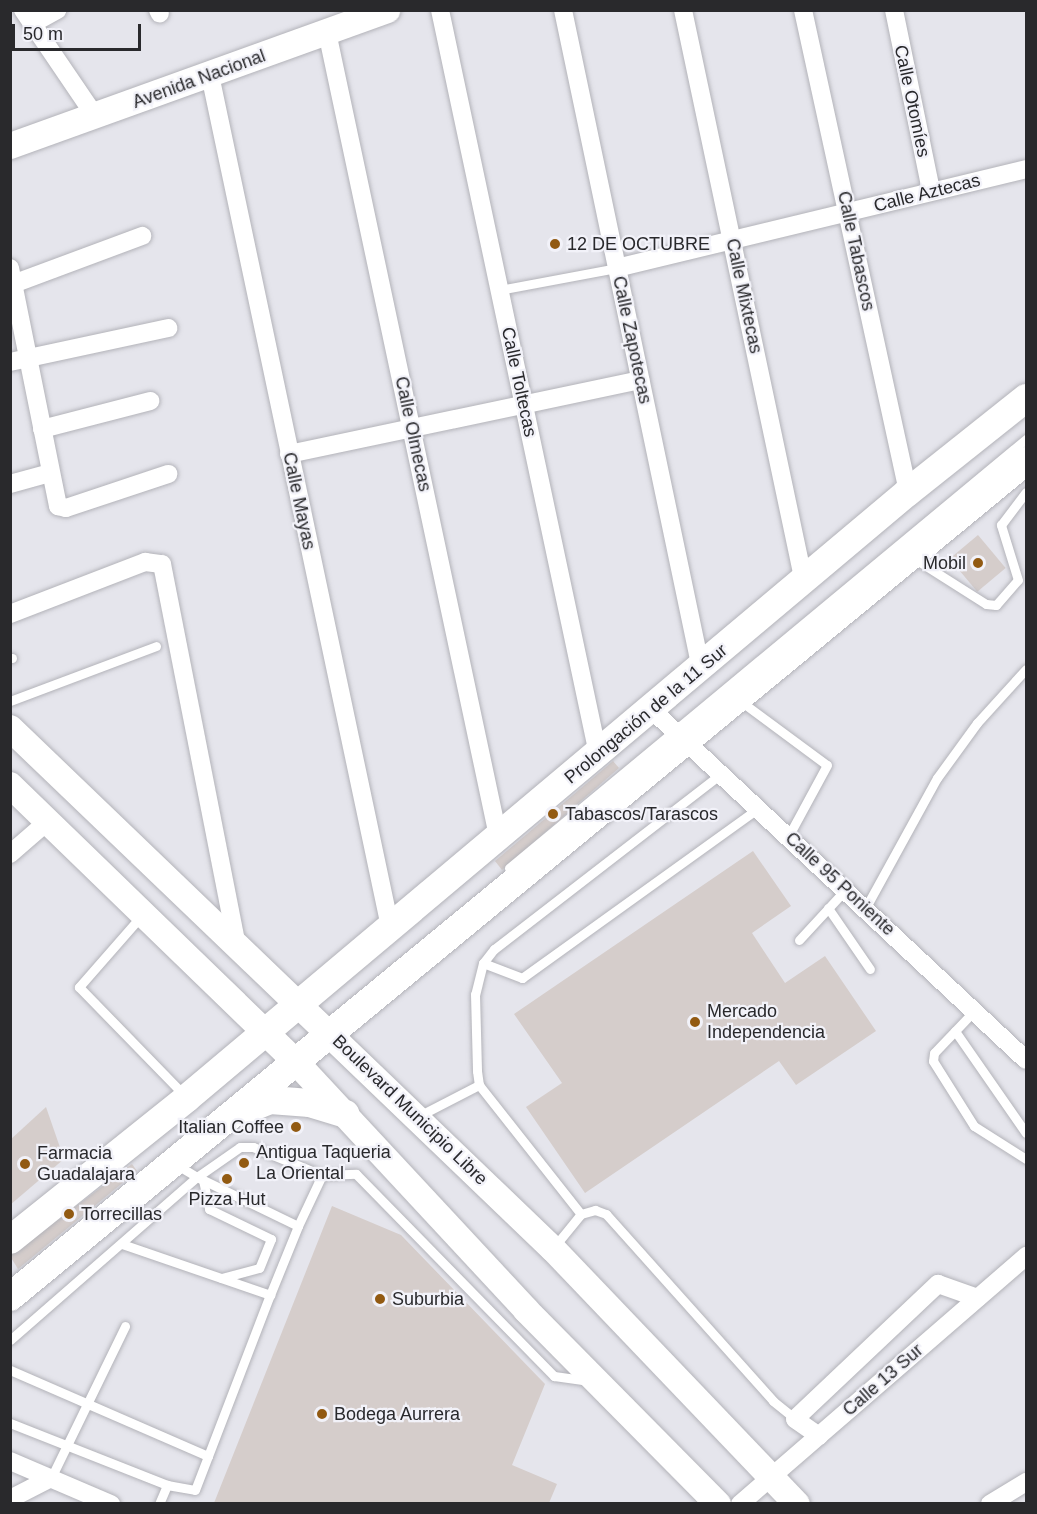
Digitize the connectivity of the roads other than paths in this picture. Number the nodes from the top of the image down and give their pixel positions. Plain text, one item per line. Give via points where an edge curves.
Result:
1 (57, 10) edge
2 (387, 10) edge
3 (440, 10) edge
4 (563, 10) edge
5 (683, 10) edge
6 (803, 10) edge
7 (894, 10) edge
8 (23, 18) edge
9 (327, 32) junction
10 (210, 75) junction
11 (95, 116) junction
12 (10, 146) edge
13 (1026, 169) edge
14 (931, 191) junction
15 (847, 212) junction
16 (142, 237) dead end
17 (732, 240) junction
18 (617, 268) junction
19 (12, 276) edge
20 (499, 290) junction
21 (168, 328) dead end
22 (19, 360) edge
23 (640, 380) junction
24 (1026, 398) edge
25 (150, 401) dead end
26 (524, 404) junction
27 (1026, 404) edge
28 (411, 428) junction
29 (42, 429) junction
30 (1026, 439) edge
31 (289, 454) junction
32 (1026, 461) edge
33 (50, 472) junction
34 (168, 474) dead end
35 (10, 484) edge
36 (908, 492) junction
37 (1026, 492) edge
38 (911, 556) junction
39 (804, 582) junction
40 (10, 615) edge
41 (769, 625) dead end
42 (156, 645) dead end
43 (1026, 669) edge
44 (708, 670) junction
45 (736, 698) junction
46 (10, 701) edge
47 (656, 712) junction
48 (10, 729) edge
49 (680, 734) junction
50 (598, 754) junction
51 (722, 774) junction
52 (10, 785) edge
53 (759, 808) junction
54 (48, 821) junction
55 (789, 835) junction
56 (498, 836) junction
57 (10, 854) edge
58 (503, 873) dead end
59 (846, 889) junction
60 (866, 907) junction
61 (828, 908) junction
62 (143, 913) junction
63 (418, 920) dead end
64 (390, 927) junction
65 (800, 940) dead end
66 (237, 945) junction
67 (483, 963) junction
68 (870, 969) dead end
69 (376, 980) dead end
70 (975, 1010) junction
71 (313, 1017) junction
72 (955, 1032) junction
73 (279, 1045) junction
74 (1026, 1058) edge
75 (230, 1078) dead end
76 (479, 1085) junction
77 (187, 1098) junction
78 (345, 1114) junction
79 (417, 1117) junction
80 (212, 1128) junction
81 (1026, 1133) edge
82 (1026, 1159) edge
83 (173, 1162) junction
84 (322, 1175) junction
85 (200, 1179) junction
86 (581, 1214) junction
87 (298, 1226) junction
88 (10, 1240) edge
89 (122, 1244) junction
90 (553, 1249) junction
91 (10, 1253) edge
92 (1026, 1256) edge
93 (221, 1278) junction
94 (10, 1290) edge
95 (270, 1295) junction
96 (10, 1297) edge
97 (978, 1298) junction
98 (516, 1318) junction
99 (125, 1326) dead end
100 (10, 1340) edge
101 (10, 1370) edge
102 (87, 1403) junction
103 (795, 1419) junction
104 (10, 1423) edge
105 (819, 1436) junction
106 (68, 1445) junction
107 (208, 1456) junction
108 (10, 1461) edge
109 (51, 1478) junction
110 (771, 1478) junction
111 (1026, 1482) edge
112 (167, 1485) junction
113 (10, 1499) edge
114 (111, 1503) edge
115 (159, 1503) edge
116 (718, 1503) edge
117 (740, 1503) edge
118 (797, 1503) edge
119 (990, 1503) edge

1 - 8 street
2 - 9 main road, Avenida Nacional
3 - 20 street, Calle Toltecas
4 - 18 street, Calle Zapotecas
5 - 17 street, Calle Mixtecas
6 - 15 street, Calle Tabascos
7 - 14 street, Calle Otomíes
8 - 11 street
9 - 10 main road, Avenida Nacional
9 - 28 street, Calle Olmecas
10 - 11 main road, Avenida Nacional
10 - 31 street, Calle Mayas
11 - 12 main road, Avenida Nacional
13 - 14 street, Calle Aztecas
14 - 15 street, Calle Aztecas
15 - 17 street, Calle Aztecas
15 - 36 street, Calle Tabascos
16 - 19 street
17 - 18 street, Calle Aztecas
17 - 39 street, Calle Mixtecas
18 - 20 lane
18 - 23 street, Calle Zapotecas
19 - 22 street
20 - 26 street, Calle Toltecas
21 - 22 street
22 - 29 street
23 - 26 street
23 - 44 street, Calle Zapotecas
24 - 36 main road, Prolongación de la 11 Sur
25 - 29 street
26 - 28 street
26 - 50 street, Calle Toltecas
27 - 41 lane
28 - 31 street
28 - 56 street, Calle Olmecas
29 - 33 street
30 - 49 lane
31 - 64 street, Calle Mayas
32 - 38 main road, Prolongación de la 11 Sur
33 - 34 street via 58,506 66,508
33 - 35 street
36 - 39 main road, Prolongación de la 11 Sur
37 - 38 lane via 1001,525 1018,580 996,605 986,604
38 - 45 main road, Prolongación de la 11 Sur
39 - 44 main road, Prolongación de la 11 Sur
40 - 66 street via 145,562 162,564
42 - 46 lane
43 - 60 lane via 976,723 938,778
44 - 47 main road, Prolongación de la 11 Sur
45 - 49 main road, Prolongación de la 11 Sur
45 - 55 lane via 826,765
47 - 49 street, Calle 95 Poniente
47 - 50 main road, Prolongación de la 11 Sur
47 - 63 lane
48 - 66 main road, Boulevard Municipio Libre
49 - 51 street, Calle 95 Poniente
49 - 58 lane
49 - 71 main road, Prolongación de la 11 Sur
50 - 56 main road, Prolongación de la 11 Sur
51 - 53 street, Calle 95 Poniente
51 - 67 lane via 494,949
52 - 54 main road
53 - 55 street, Calle 95 Poniente
53 - 67 lane via 522,978
54 - 57 street
54 - 62 main road
55 - 59 street, Calle 95 Poniente
56 - 64 main road, Prolongación de la 11 Sur
59 - 60 street, Calle 95 Poniente
59 - 61 lane
60 - 70 street, Calle 95 Poniente
61 - 65 lane
61 - 68 lane
62 - 73 main road
62 - 77 lane via 79,987
64 - 71 main road, Prolongación de la 11 Sur
66 - 71 main road, Boulevard Municipio Libre
67 - 76 lane via 475,994
69 - 71 lane
70 - 72 lane
70 - 74 street, Calle 95 Poniente
71 - 73 main road, Prolongación de la 11 Sur
71 - 73 main road, Prolongación de la 11 Sur
71 - 79 main road, Boulevard Municipio Libre
72 - 81 lane
72 - 82 lane via 934,1053 933,1061 975,1126
73 - 77 main road
73 - 78 main road
73 - 80 main road
73 - 94 lane
75 - 91 lane
76 - 79 lane
76 - 86 lane
77 - 88 main road
78 - 80 main road via 310,1103 270,1100
78 - 98 main road
79 - 90 main road, Boulevard Municipio Libre
80 - 83 main road
83 - 85 lane
83 - 96 main road
84 - 85 lane via 246,1146
84 - 87 lane
84 - 98 lane via 357,1174
85 - 87 lane
85 - 89 lane
85 - 93 lane via 209,1209 271,1239 259,1268
86 - 90 lane
86 - 103 lane via 595,1210 606,1214 773,1401
87 - 95 lane
89 - 93 lane
89 - 100 lane
90 - 110 main road, Boulevard Municipio Libre
92 - 97 street, Calle 13 Sur
93 - 95 lane
95 - 107 lane
97 - 103 street via 938,1284
97 - 105 street, Calle 13 Sur
98 - 116 main road via 597,1382
99 - 102 lane
101 - 102 lane
102 - 106 lane
102 - 107 lane
103 - 105 street
104 - 106 lane
105 - 110 street, Calle 13 Sur
106 - 109 lane
106 - 112 lane
107 - 112 lane via 193,1491
108 - 109 street
109 - 113 street
109 - 114 street
110 - 117 street, Calle 13 Sur
110 - 118 main road, Boulevard Municipio Libre
111 - 119 street
112 - 115 lane

